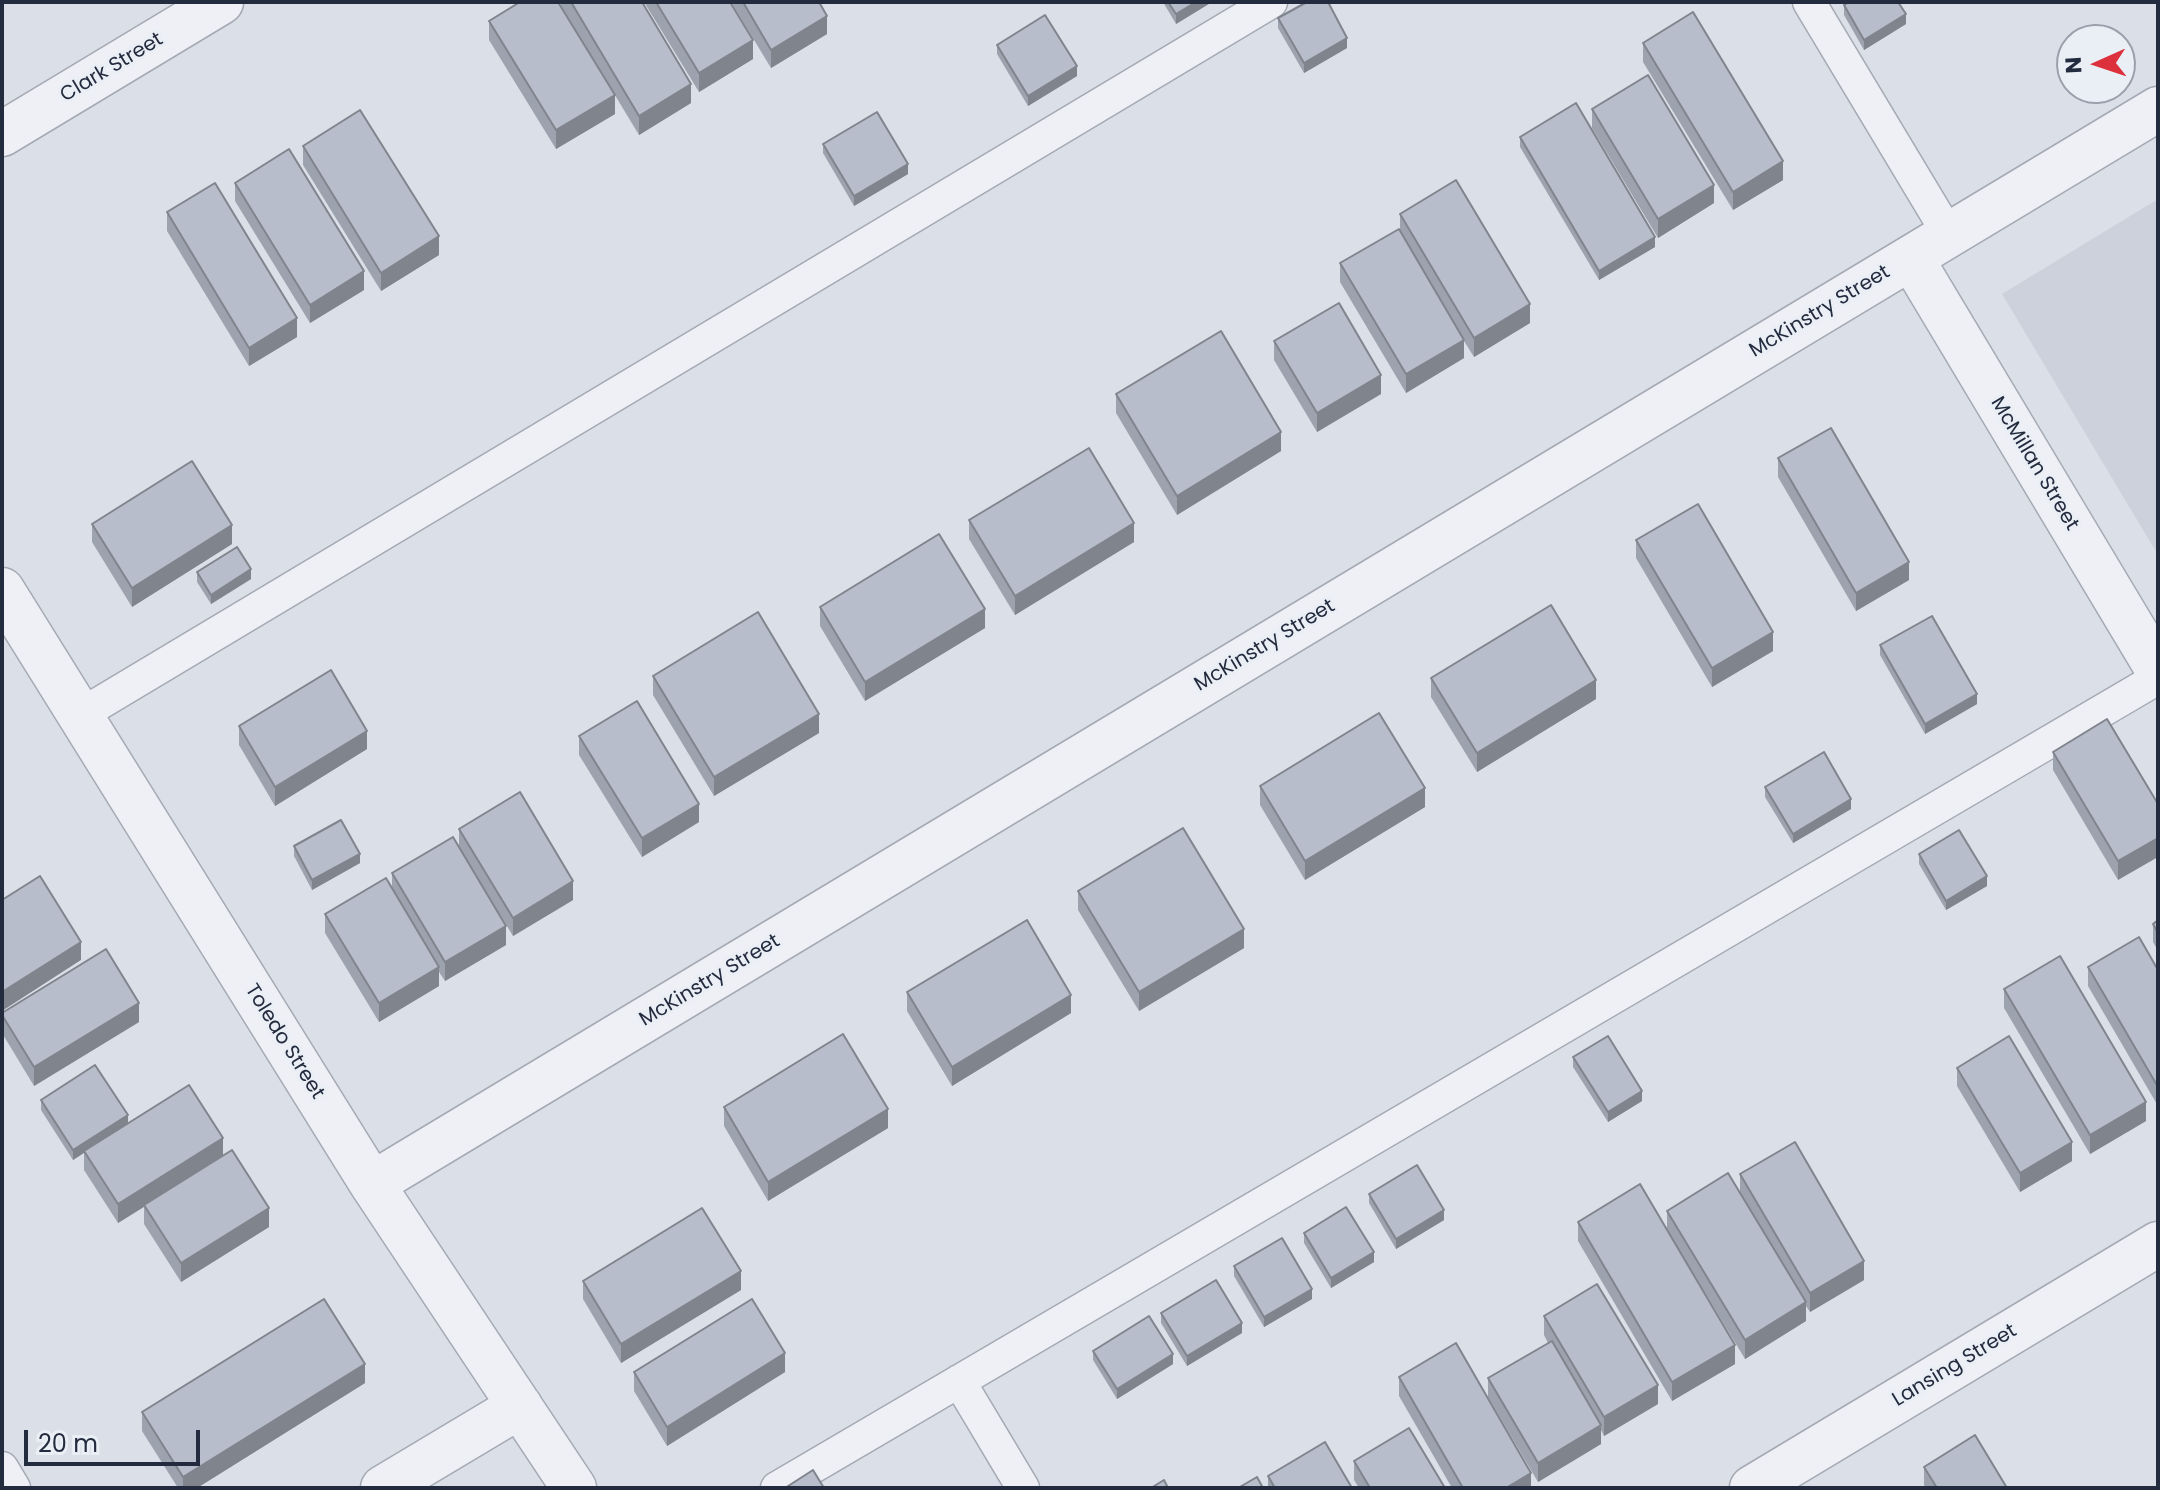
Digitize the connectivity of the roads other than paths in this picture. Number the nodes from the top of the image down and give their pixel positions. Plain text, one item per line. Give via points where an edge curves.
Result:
1 (221, 2) edge
2 (1271, 2) edge
3 (1809, 2) edge
4 (2158, 109) edge
5 (6, 123) edge
6 (1949, 235) junction
7 (1911, 258) junction
8 (6, 604) edge
9 (2158, 670) edge
10 (2158, 678) edge
11 (80, 715) junction
12 (372, 1184) junction
13 (2158, 1244) edge
14 (959, 1381) junction
15 (520, 1406) junction
16 (2, 1468) edge
17 (14, 1488) edge
18 (383, 1488) edge
19 (574, 1488) edge
20 (777, 1488) edge
21 (1023, 1488) edge
22 (1752, 1488) edge

1 - 5 street, Clark Street
2 - 11 lane
3 - 6 lane
4 - 6 street, McKinstry Street
6 - 7 street, McKinstry Street
7 - 9 street, McMillan Street
7 - 12 street, McKinstry Street
8 - 11 street, Toledo Street
10 - 14 lane
11 - 12 street, Toledo Street
12 - 15 street, Toledo Street
13 - 22 street, Lansing Street
14 - 20 lane
14 - 21 lane
15 - 18 street
15 - 19 street, Toledo Street
16 - 17 lane

